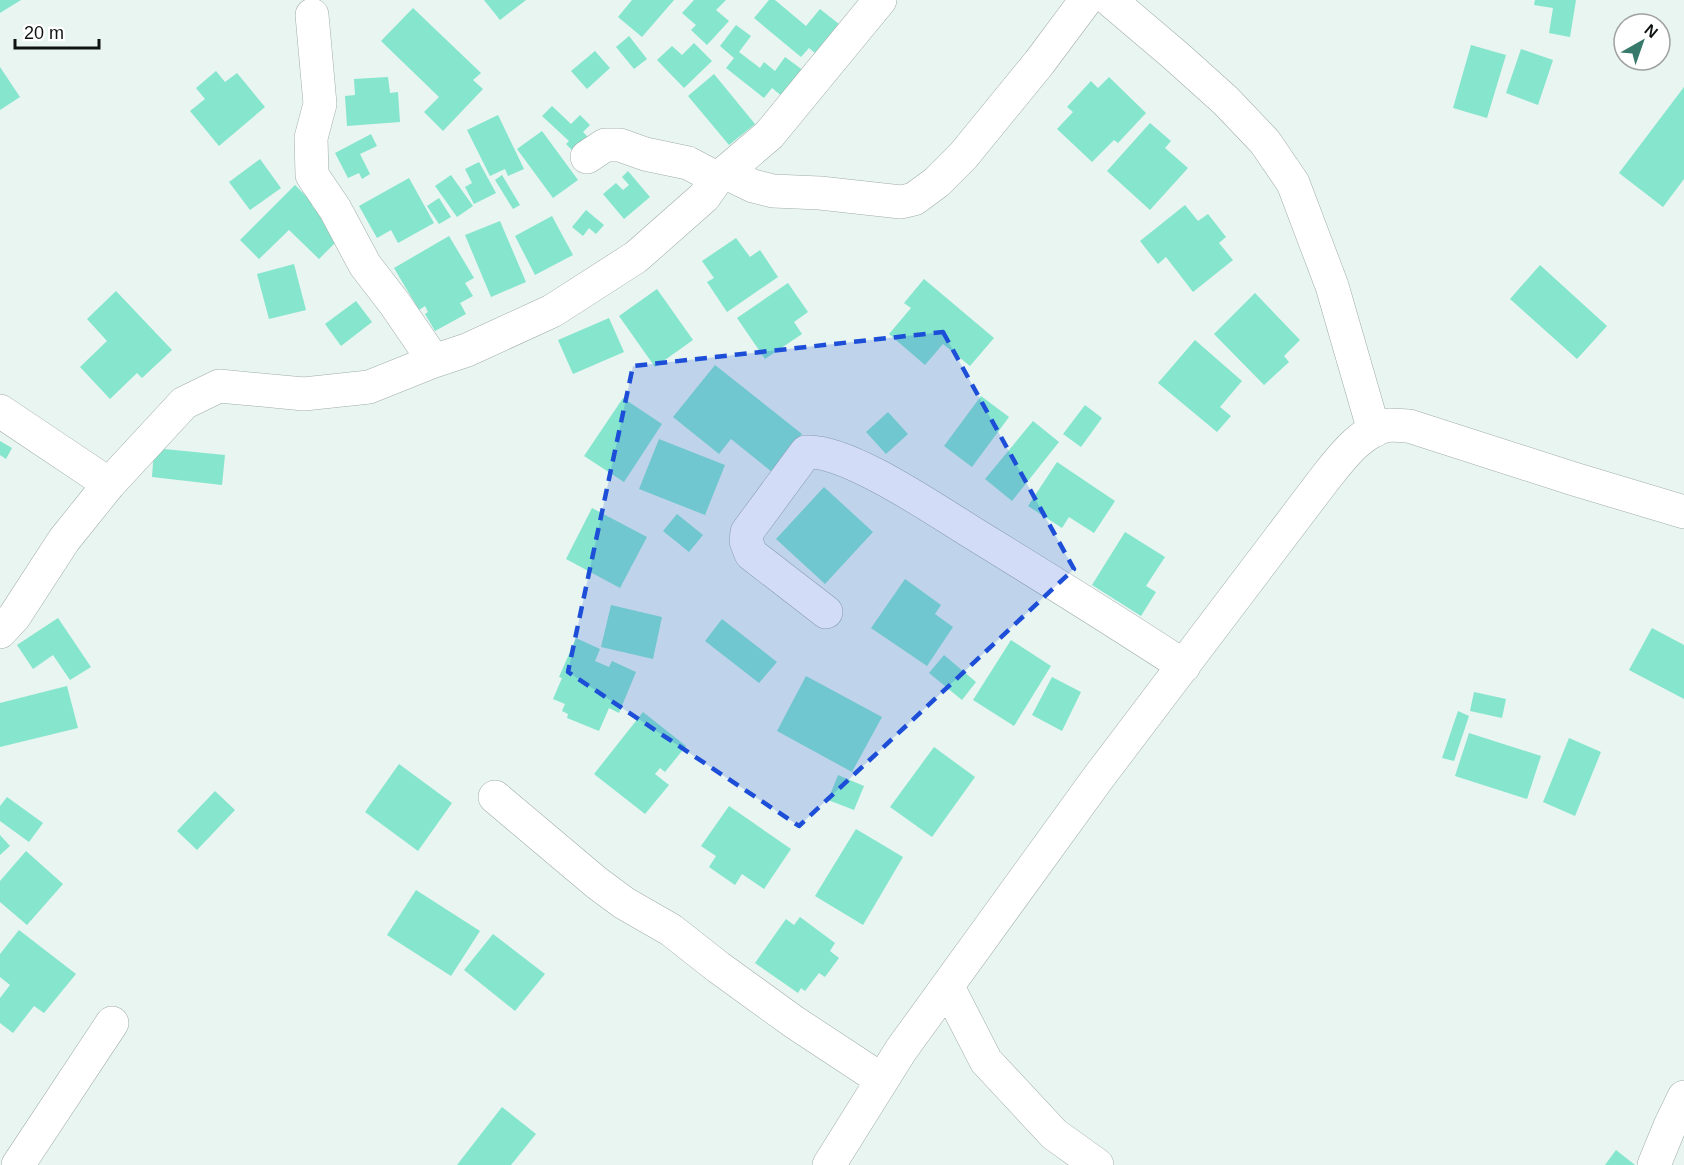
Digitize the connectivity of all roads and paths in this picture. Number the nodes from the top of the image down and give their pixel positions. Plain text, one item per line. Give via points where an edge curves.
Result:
1 (880, 0) edge
2 (1086, 0) edge
3 (1110, 0) edge
4 (312, 15) dead end
5 (587, 157) dead end
6 (721, 176) junction
7 (434, 361) junction
8 (0, 411) edge
9 (1374, 431) junction
10 (109, 484) junction
11 (1684, 512) edge
12 (826, 612) dead end
13 (0, 632) edge
14 (1184, 666) junction
15 (495, 797) dead end
16 (948, 987) junction
17 (112, 1023) dead end
18 (882, 1080) junction
19 (1684, 1097) edge
20 (18, 1165) edge
21 (829, 1165) edge
22 (1097, 1165) edge
23 (1654, 1165) edge

1 - 6 street via 769,135
2 - 6 street via 963,156 914,199 901,202 772,191
3 - 9 street via 1226,101 1265,142 1293,183 1332,286
4 - 7 street via 320,104 311,138 312,175 365,265
5 - 6 street via 605,145 620,145
6 - 7 street via 704,197 636,257 552,311
7 - 10 street via 369,387 304,394 219,386 184,403
8 - 10 street
9 - 11 street via 1389,425 1409,426
9 - 14 street via 1352,445
10 - 13 street via 64,540
12 - 14 street via 751,555 746,542 747,532 806,453 818,452 879,477
14 - 16 street
15 - 18 street via 624,903 671,930 747,988
16 - 18 street
16 - 22 street via 986,1061 1054,1134
17 - 20 street
18 - 21 street
19 - 23 street

